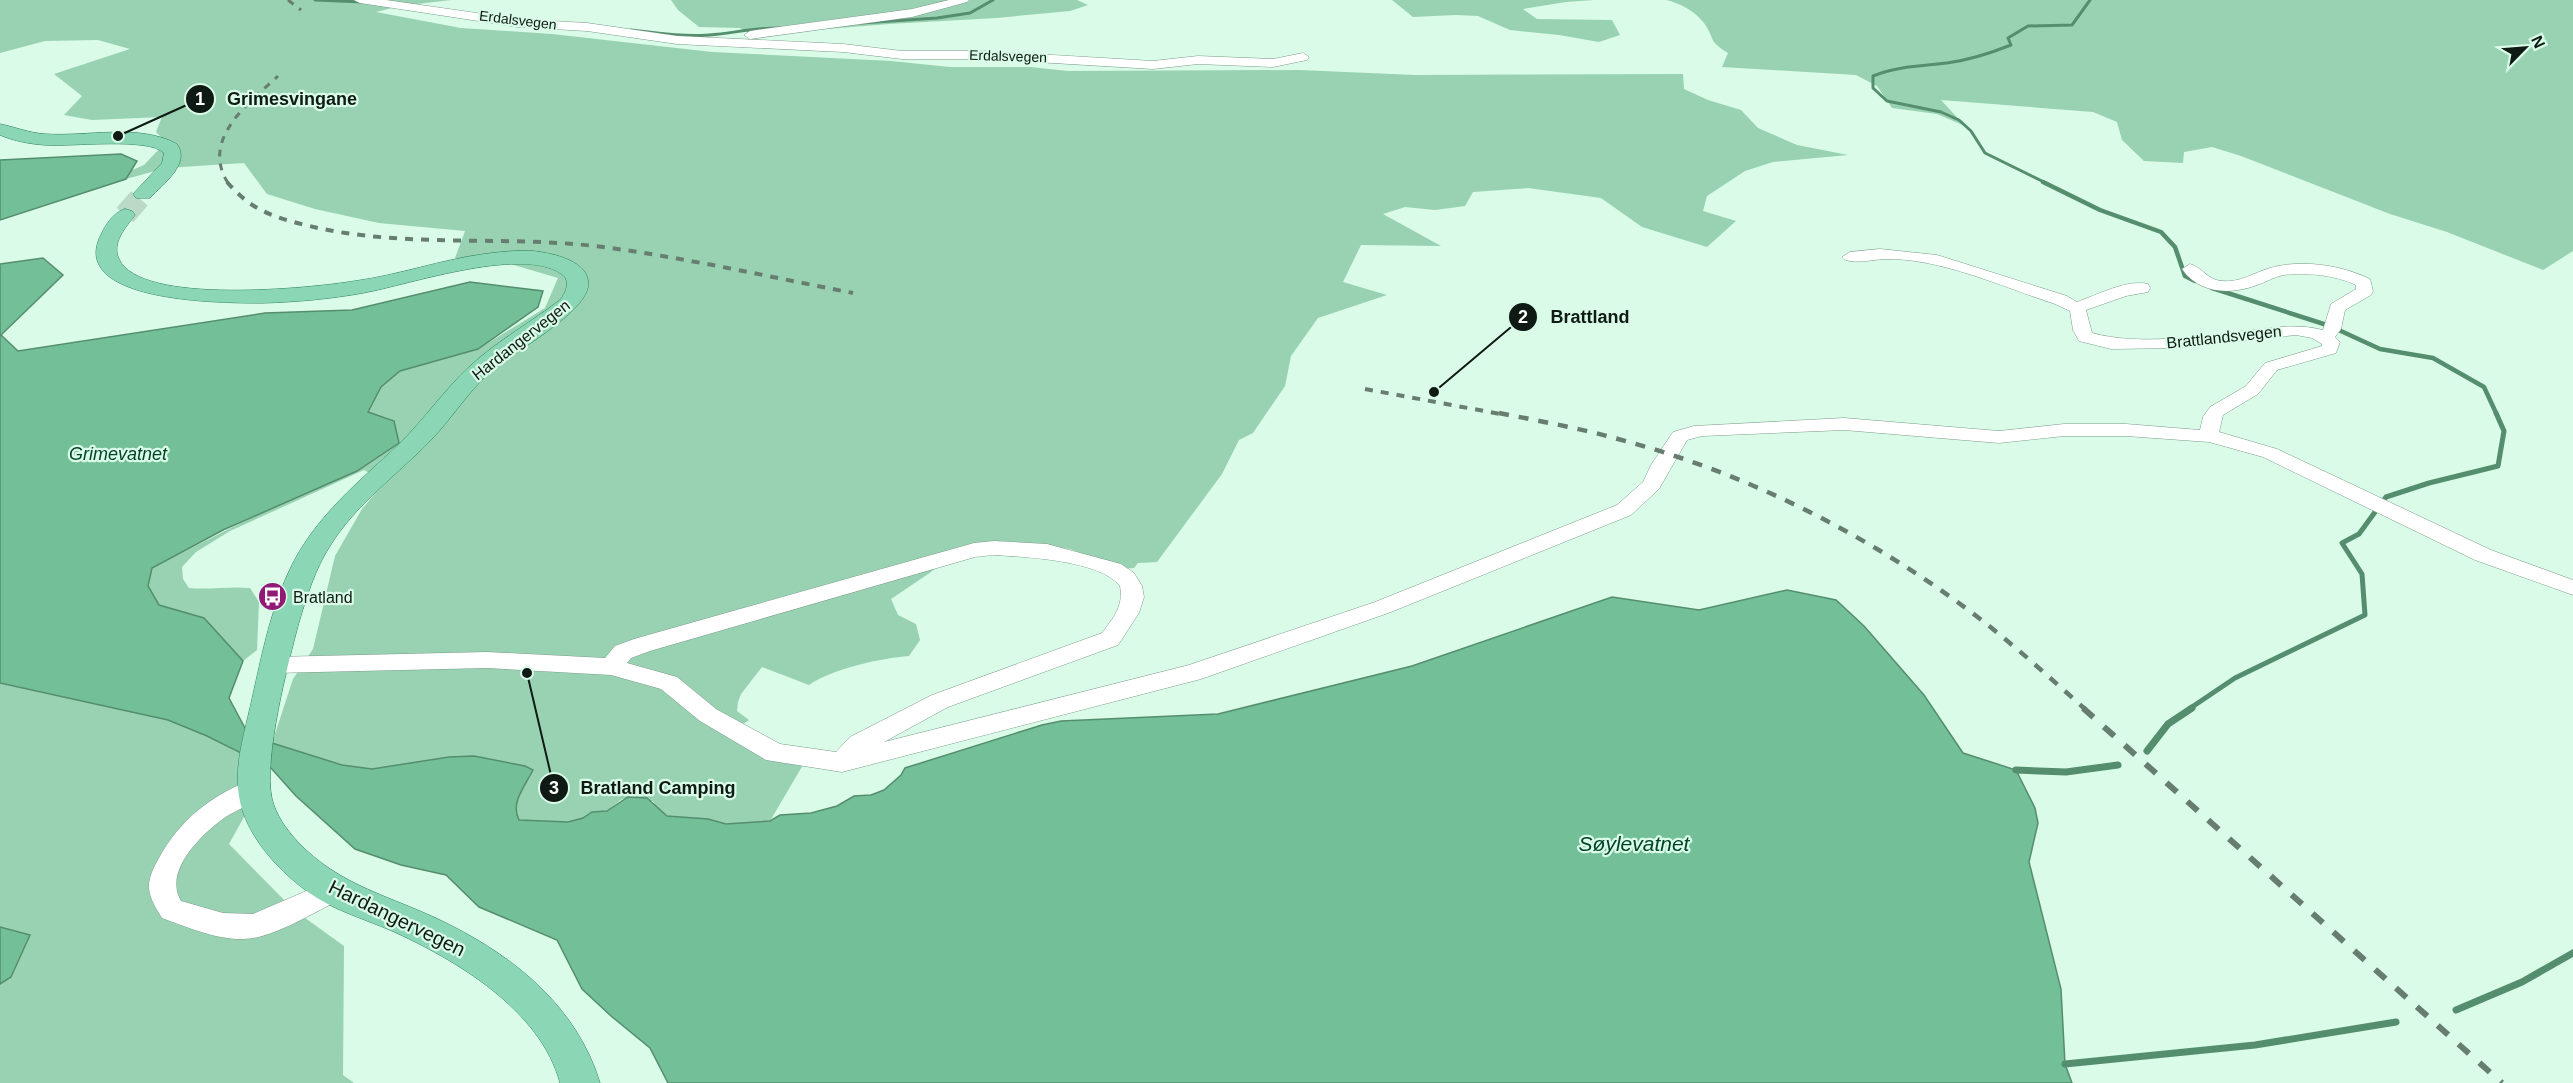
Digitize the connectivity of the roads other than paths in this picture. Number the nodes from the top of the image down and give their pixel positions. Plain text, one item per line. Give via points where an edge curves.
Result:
1 (360, 0) edge
2 (963, 0) edge
3 (711, 42) junction
4 (1303, 57) dead end
5 (0, 129) edge
6 (143, 194) tunnel mouth
7 (125, 215) tunnel mouth
8 (1850, 258) dead end
9 (2190, 269) dead end
10 (2142, 288) dead end
11 (2076, 308) junction
12 (2330, 331) junction
13 (2209, 436) junction
14 (2573, 588) edge
15 (274, 665) junction
16 (611, 668) junction
17 (842, 762) junction
18 (254, 780) junction
19 (334, 890) junction
20 (580, 1083) edge

1 - 3 street, Erdalsvegen via 518,23
2 - 3 street, Erdalsvegen via 912,13
3 - 4 street, Erdalsvegen via 902,55 985,55 1153,65 1198,60 1273,63
5 - 6 main road via 37,139 134,139 162,143 171,148 171,164
7 - 15 main road, Hardangervegen via 108,242 106,255 111,265 135,283 176,294 319,292 512,257 555,262 577,276 578,290 569,303 481,369 420,437 337,518 316,546 301,578
8 - 11 street via 1912,254 1931,258
9 - 12 street via 2204,281 2225,286 2246,284 2290,270 2358,279 2364,283 2365,291 2337,308
10 - 11 street
11 - 12 street, Brattlandsvegen via 2085,337 2111,344 2202,341 2284,330
12 - 13 street, Brattlandsvegen via 2330,350 2269,367 2252,391 2216,410 2208,423
13 - 14 street via 2270,453 2483,555
13 - 17 street via 2064,430 1999,437 1844,424 1701,430 1680,436 1652,485 1624,510 1394,603 1193,673
15 - 16 street via 487,660
15 - 18 main road, Hardangervegen
16 - 17 street via 669,683 708,715 775,753
16 - 17 street via 623,652 642,645 974,550 1047,551 1113,569 1126,578 1133,597 1128,613 1110,639 940,701 859,744
18 - 19 main road, Hardangervegen via 268,830 303,869
18 - 19 street via 210,814 175,852 162,888 172,909 202,919 252,926
19 - 20 main road, Hardangervegen via 418,926 480,959 532,1004 553,1029 571,1054

